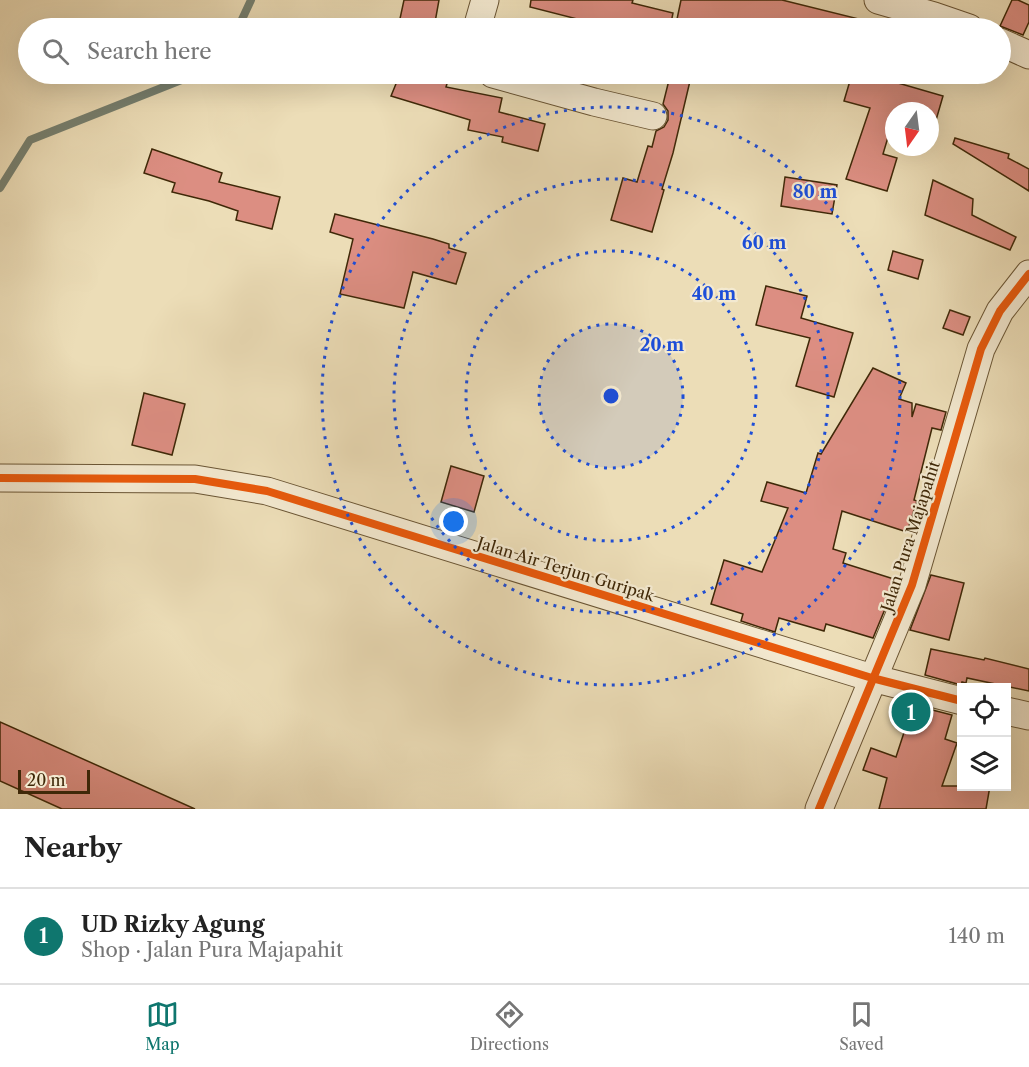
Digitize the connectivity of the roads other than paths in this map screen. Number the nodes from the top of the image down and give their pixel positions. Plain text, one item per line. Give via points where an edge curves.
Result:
1 (485, 0) edge
2 (878, 0) edge
3 (480, 18) edge
4 (940, 18) edge
5 (1011, 47) edge
6 (1029, 55) edge
7 (529, 84) edge
8 (653, 116) dead end
9 (1029, 274) edge
10 (0, 478) edge
11 (872, 678) junction
12 (957, 700) edge
13 (1011, 712) edge
14 (1029, 716) edge
15 (819, 809) edge

1 - 3 street
2 - 4 street
5 - 6 street
7 - 8 street
9 - 11 street, Jalan Pura Majapahit via 1000,310 981,349 912,585
10 - 11 street, Jalan Air Terjun Guripak via 195,478 267,491
11 - 12 street, Jalan Air Terjun Guripak
11 - 15 street, Jalan Pura Majapahit
13 - 14 street

